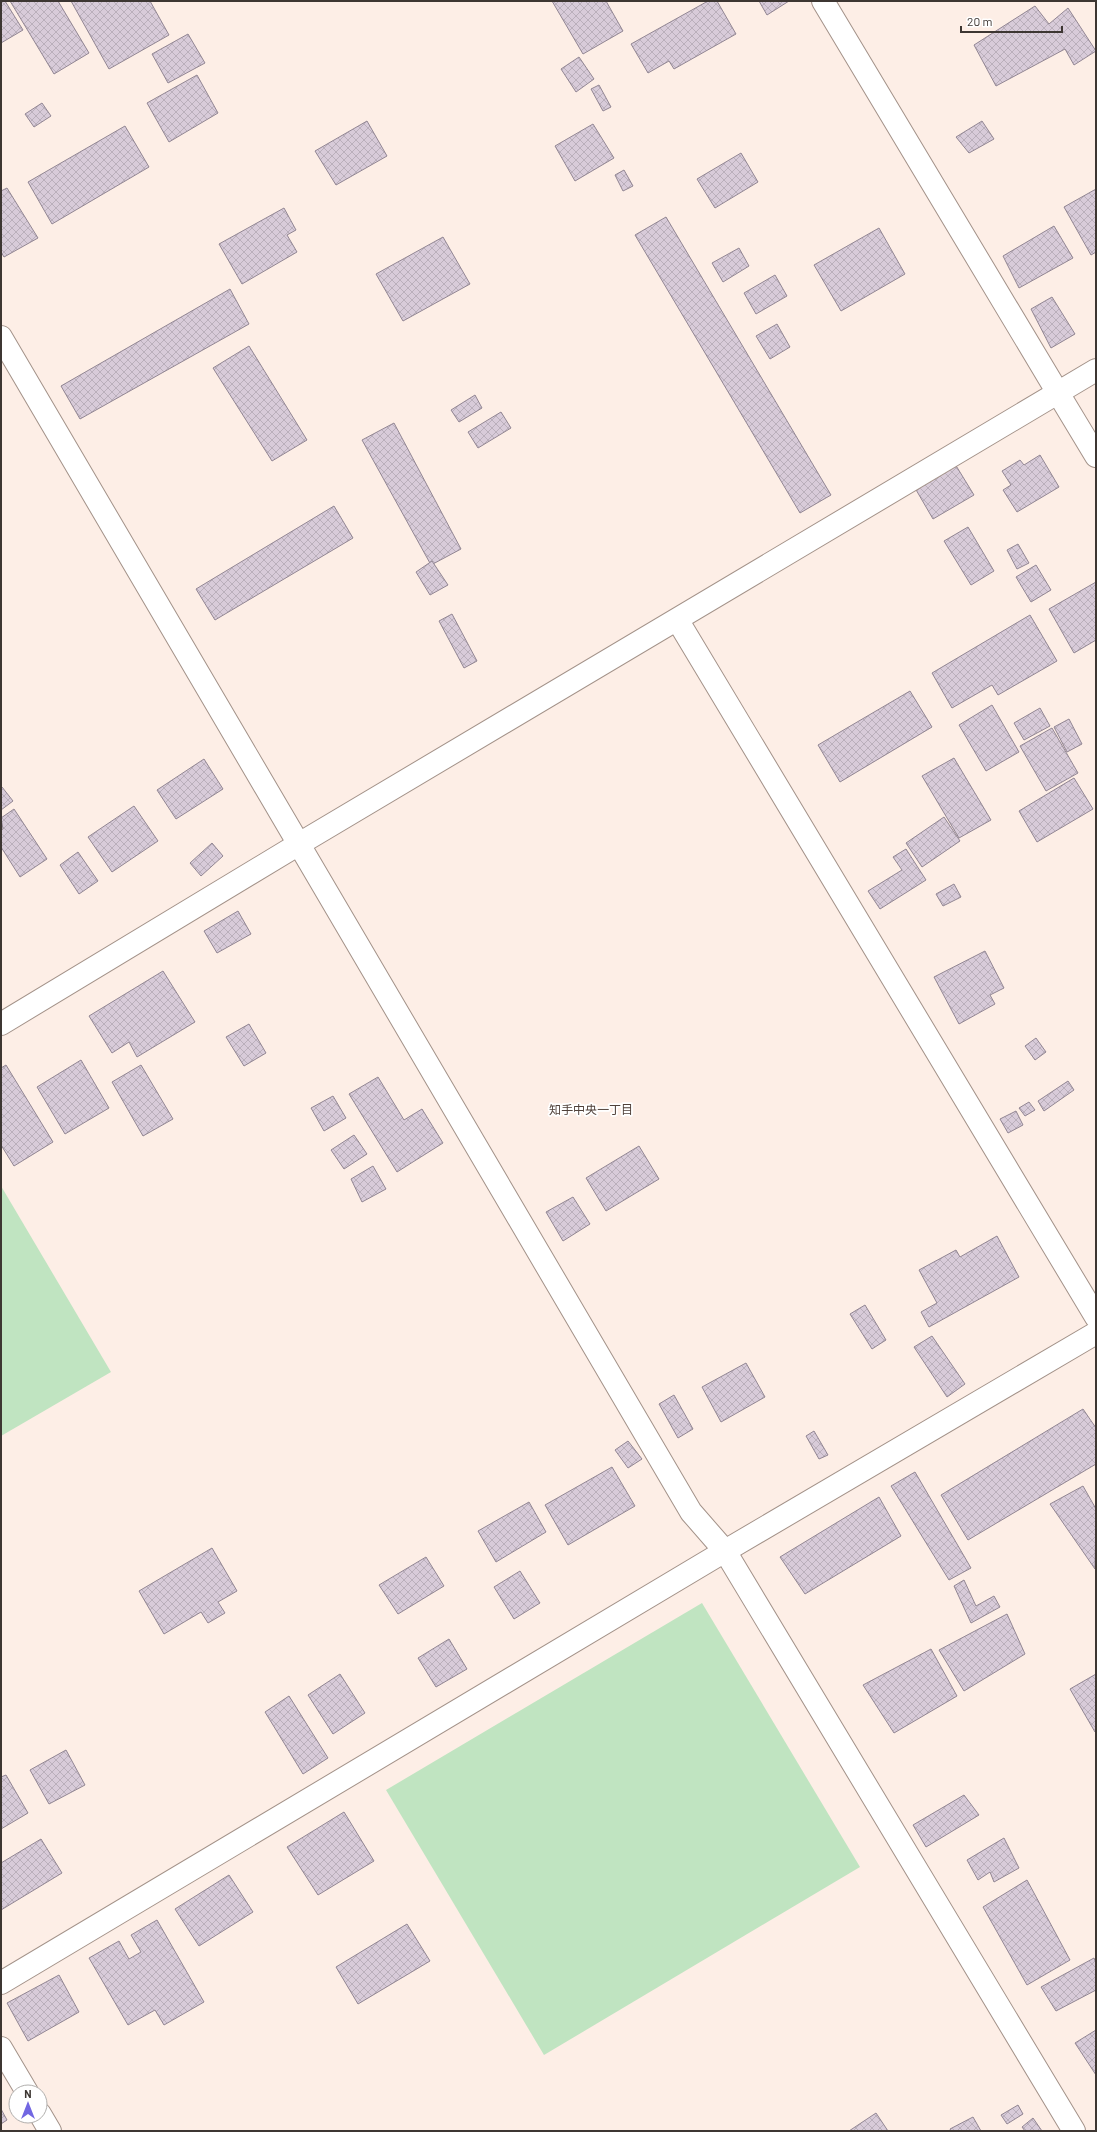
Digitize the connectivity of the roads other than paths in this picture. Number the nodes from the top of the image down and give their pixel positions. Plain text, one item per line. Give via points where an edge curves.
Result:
1 (823, 1) edge
2 (1, 337) edge
3 (1096, 370) edge
4 (1058, 393) junction
5 (1096, 456) edge
6 (678, 620) junction
7 (299, 844) junction
8 (1, 1024) edge
9 (1096, 1316) edge
10 (1096, 1333) edge
11 (725, 1552) junction
12 (1, 1983) edge
13 (1, 2048) edge
14 (22, 2084) edge
15 (1074, 2131) edge

1 - 4 street
2 - 7 street
3 - 4 street
4 - 5 street
4 - 6 street
6 - 7 street
6 - 9 street
7 - 8 street
7 - 11 street via 691,1512
10 - 11 street
11 - 12 street
11 - 15 street
13 - 14 street

